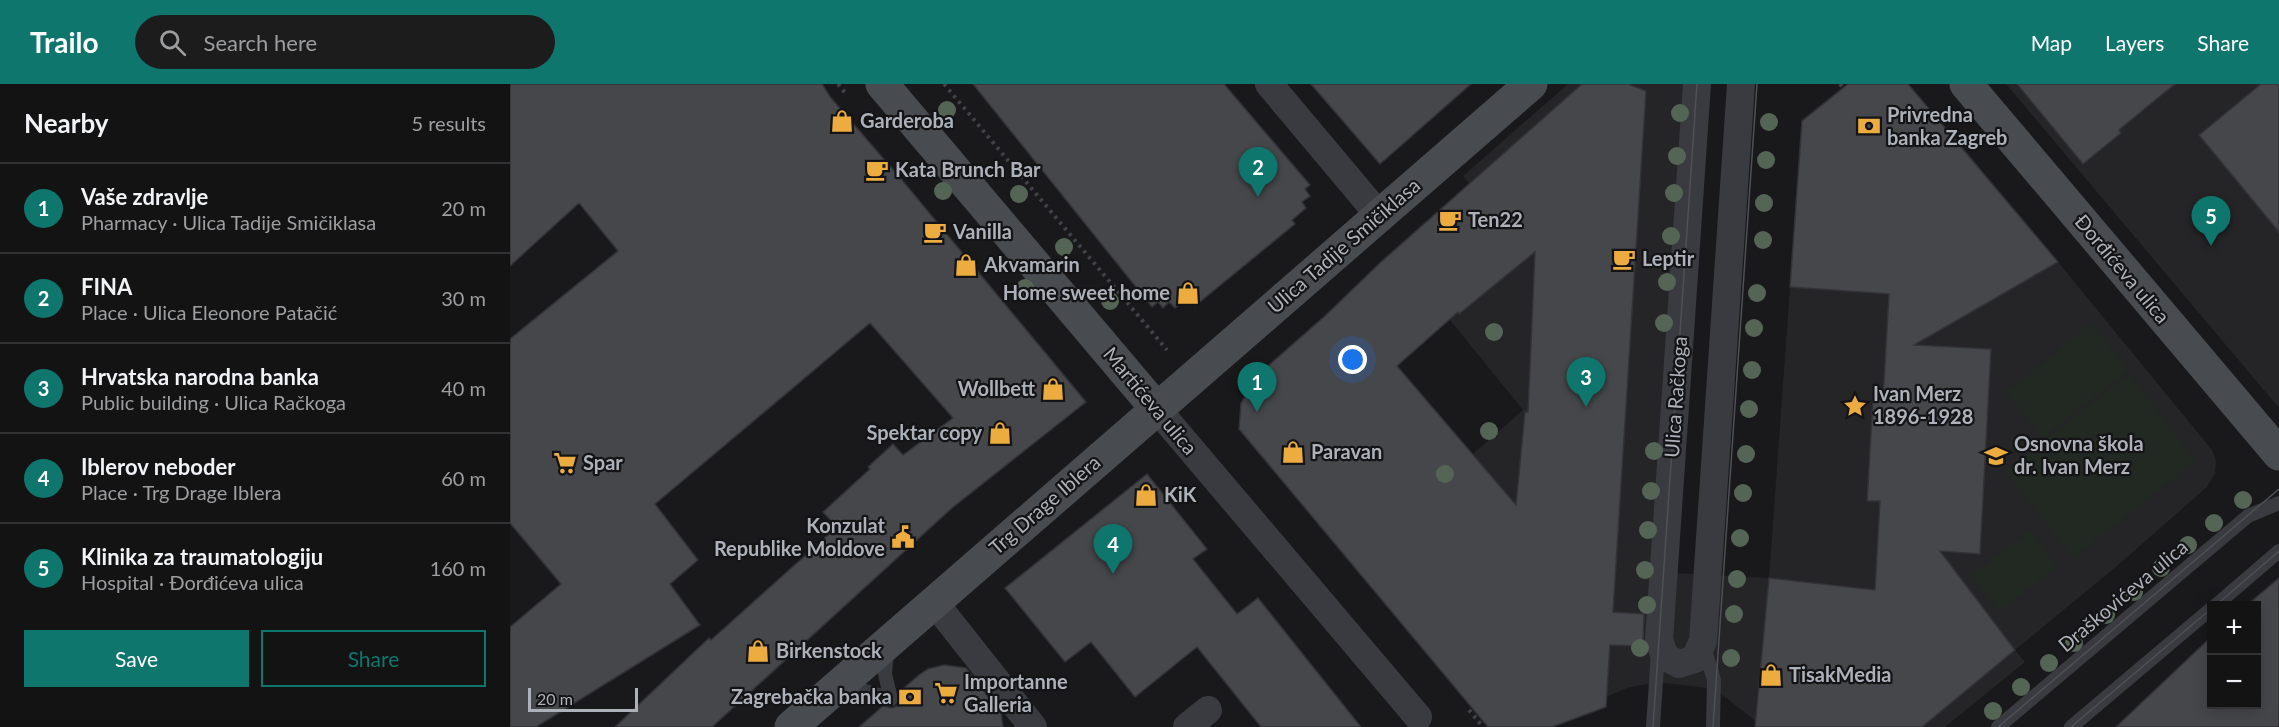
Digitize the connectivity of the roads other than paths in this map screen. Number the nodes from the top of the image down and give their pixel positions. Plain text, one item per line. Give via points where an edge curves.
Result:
1 (882, 84) edge
2 (1269, 84) edge
3 (1531, 84) edge
4 (1698, 84) edge
5 (1742, 84) edge
6 (1966, 84) edge
7 (1379, 215) junction
8 (1156, 408) junction
9 (2279, 454) edge
10 (2279, 503) edge
11 (2279, 551) edge
12 (2220, 601) edge
13 (934, 602) junction
14 (2207, 612) edge
15 (891, 639) junction
16 (1659, 640) junction
17 (1703, 641) junction
18 (826, 697) junction
19 (1418, 717) dead end
20 (791, 727) edge
21 (1034, 727) edge
22 (1653, 727) edge
23 (1713, 727) edge
24 (1998, 727) edge
25 (2071, 727) edge

1 - 8 street, Martićeva ulica
2 - 7 street
3 - 7 street, Ulica Tadije Smičiklasa
4 - 16 street, Ulica Račkoga
5 - 17 street
6 - 9 street, Đorđićeva ulica
7 - 8 street, Ulica Tadije Smičiklasa
8 - 13 street, Trg Drage Iblera
8 - 19 street, Martićeva ulica
10 - 24 lane, Draškovićeva ulica via 2248,516
11 - 12 lane
13 - 15 street, Trg Drage Iblera
13 - 21 street
14 - 25 lane
15 - 18 street, Trg Drage Iblera
15 - 18 lane via 885,663 891,699 862,690
16 - 17 street via 1665,657 1680,664 1695,659
16 - 22 lane
17 - 23 lane via 1715,689
18 - 20 street, Trg Drage Iblera

